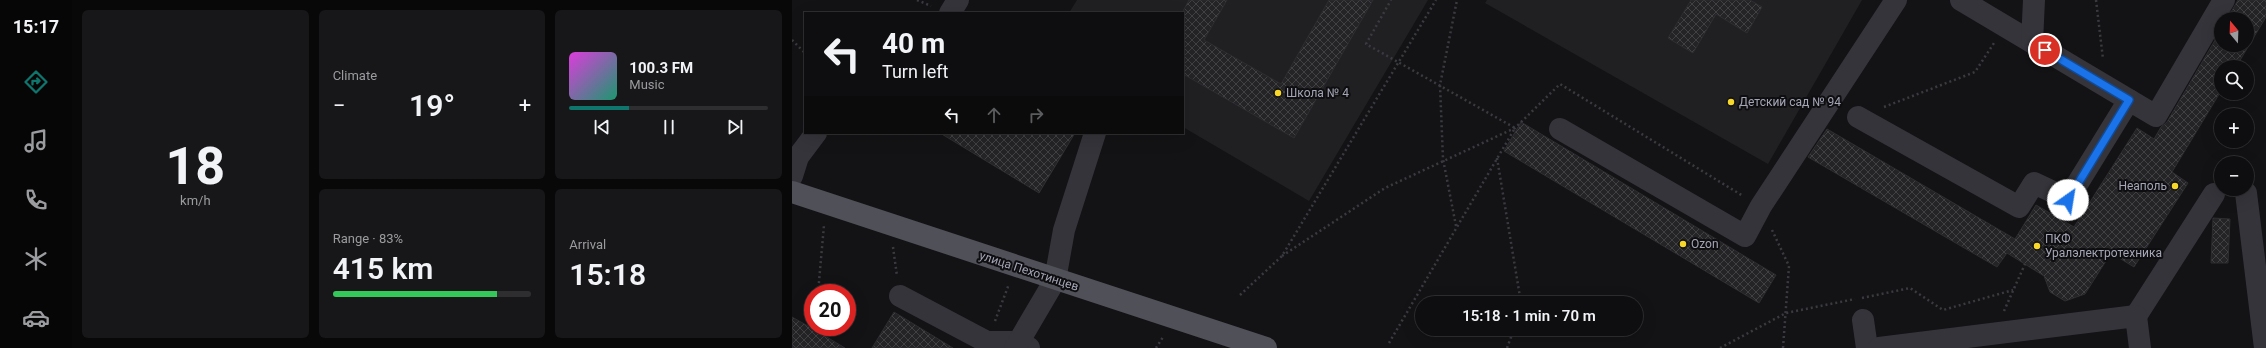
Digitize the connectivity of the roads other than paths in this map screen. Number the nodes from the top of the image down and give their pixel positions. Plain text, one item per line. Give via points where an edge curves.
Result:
1 (958, 0) edge
2 (1896, 0) edge
3 (1961, 0) edge
4 (2034, 0) edge
5 (2224, 0) edge
6 (951, 12) edge
7 (2032, 42) junction
8 (2121, 95) junction
9 (1858, 117) road end
10 (1560, 129) dead end
11 (815, 134) edge
12 (1095, 134) edge
13 (792, 176) edge
14 (792, 192) edge
15 (2214, 194) dead end
16 (2246, 196) edge
17 (1055, 280) junction
18 (900, 296) road end
19 (2136, 316) junction
20 (1863, 320) dead end
21 (1021, 346) edge
22 (1266, 348) edge
23 (1867, 348) edge
24 (1879, 348) edge
25 (2140, 348) edge
26 (2265, 348) edge

1 - 6 lane
2 - 10 lane via 1761,206 1745,236
3 - 7 lane
4 - 7 lane
5 - 8 lane via 2156,116
7 - 8 lane
8 - 9 lane via 2068,200 2034,183 2019,207
11 - 13 lane via 798,157
12 - 17 lane via 1064,230
14 - 17 main road, улица Пехотинцев
15 - 19 lane
16 - 26 lane
17 - 21 lane
17 - 22 main road, улица Пехотинцев
18 - 21 lane via 987,342
19 - 24 lane
19 - 25 lane
20 - 23 lane

